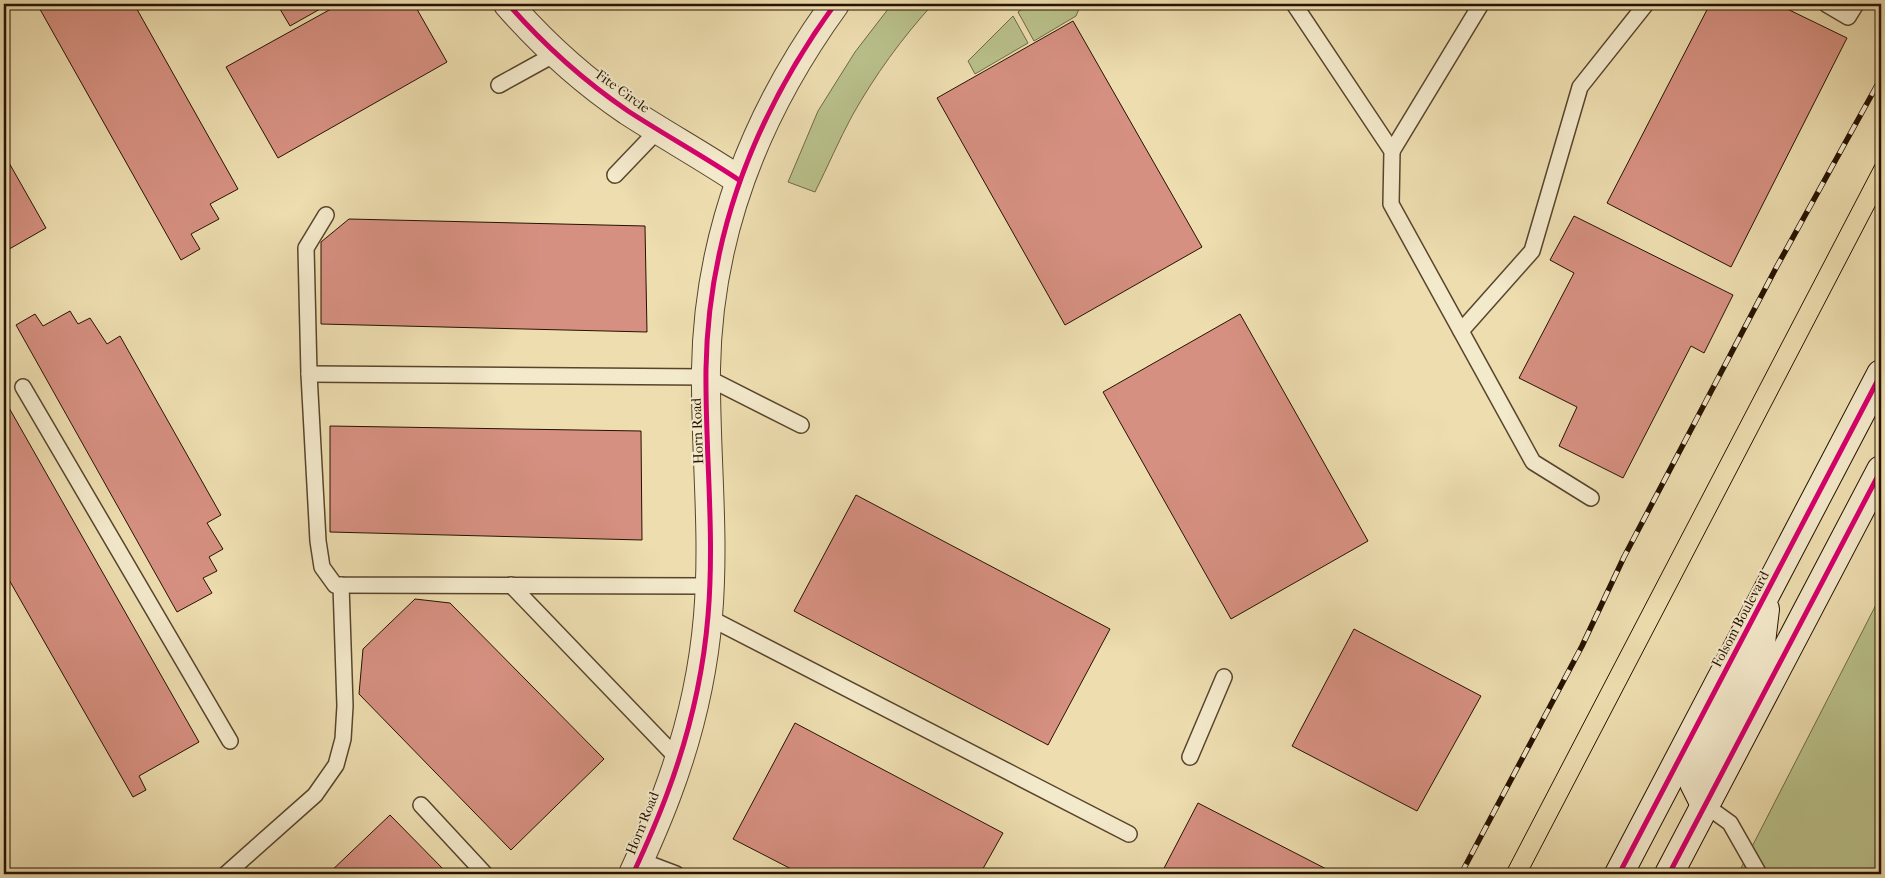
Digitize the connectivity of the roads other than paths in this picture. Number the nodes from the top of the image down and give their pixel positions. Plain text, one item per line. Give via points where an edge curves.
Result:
1 (508, 4) edge
2 (835, 4) edge
3 (1294, 4) edge
4 (1646, 4) edge
5 (1826, 4) edge
6 (1856, 4) edge
7 (1475, 7) edge
8 (557, 53) junction
9 (499, 85) dead end
10 (659, 129) junction
11 (1392, 151) junction
12 (615, 175) dead end
13 (739, 180) junction
14 (326, 215) dead end
15 (1461, 331) junction
16 (309, 374) junction
17 (1881, 374) edge
18 (706, 377) junction
19 (23, 387) dead end
20 (801, 425) dead end
21 (1881, 470) edge
22 (1591, 498) dead end
23 (341, 585) junction
24 (510, 585) junction
25 (709, 586) junction
26 (1767, 593) junction
27 (708, 617) junction
28 (1224, 677) dead end
29 (230, 741) dead end
30 (1190, 758) dead end
31 (679, 760) junction
32 (421, 805) dead end
33 (1705, 805) junction
34 (1129, 834) dead end
35 (636, 867) edge
36 (226, 874) edge
37 (485, 874) edge
38 (676, 874) edge
39 (1619, 874) edge
40 (1669, 874) edge
41 (1759, 874) edge

1 - 8 main road, Fite Circle
2 - 13 main road, Horn Road via 776,97
3 - 11 lane
4 - 15 lane via 1580,87 1532,251
5 - 6 lane via 1848,17
7 - 11 lane
8 - 9 lane
8 - 10 main road, Fite Circle via 628,110
10 - 12 lane
10 - 13 main road, Fite Circle
11 - 15 lane via 1391,204
13 - 18 main road, Horn Road via 722,236 710,302
14 - 16 lane via 306,248
15 - 22 lane via 1533,462
16 - 18 lane
16 - 23 lane via 318,541 322,566 335,585
17 - 26 main road, Folsom Boulevard
18 - 20 lane
18 - 25 main road, Horn Road via 711,544
19 - 29 lane
21 - 33 main road
23 - 24 lane
23 - 36 lane via 346,706 343,740 336,765 315,795
24 - 25 lane
24 - 31 lane
25 - 27 main road, Horn Road
26 - 33 main road via 1760,651 1694,783
26 - 39 main road, Folsom Boulevard
27 - 31 main road, Horn Road via 697,689
27 - 34 lane
28 - 30 lane
31 - 35 main road, Horn Road
32 - 37 lane
33 - 40 main road
33 - 41 lane via 1730,823
35 - 38 lane

